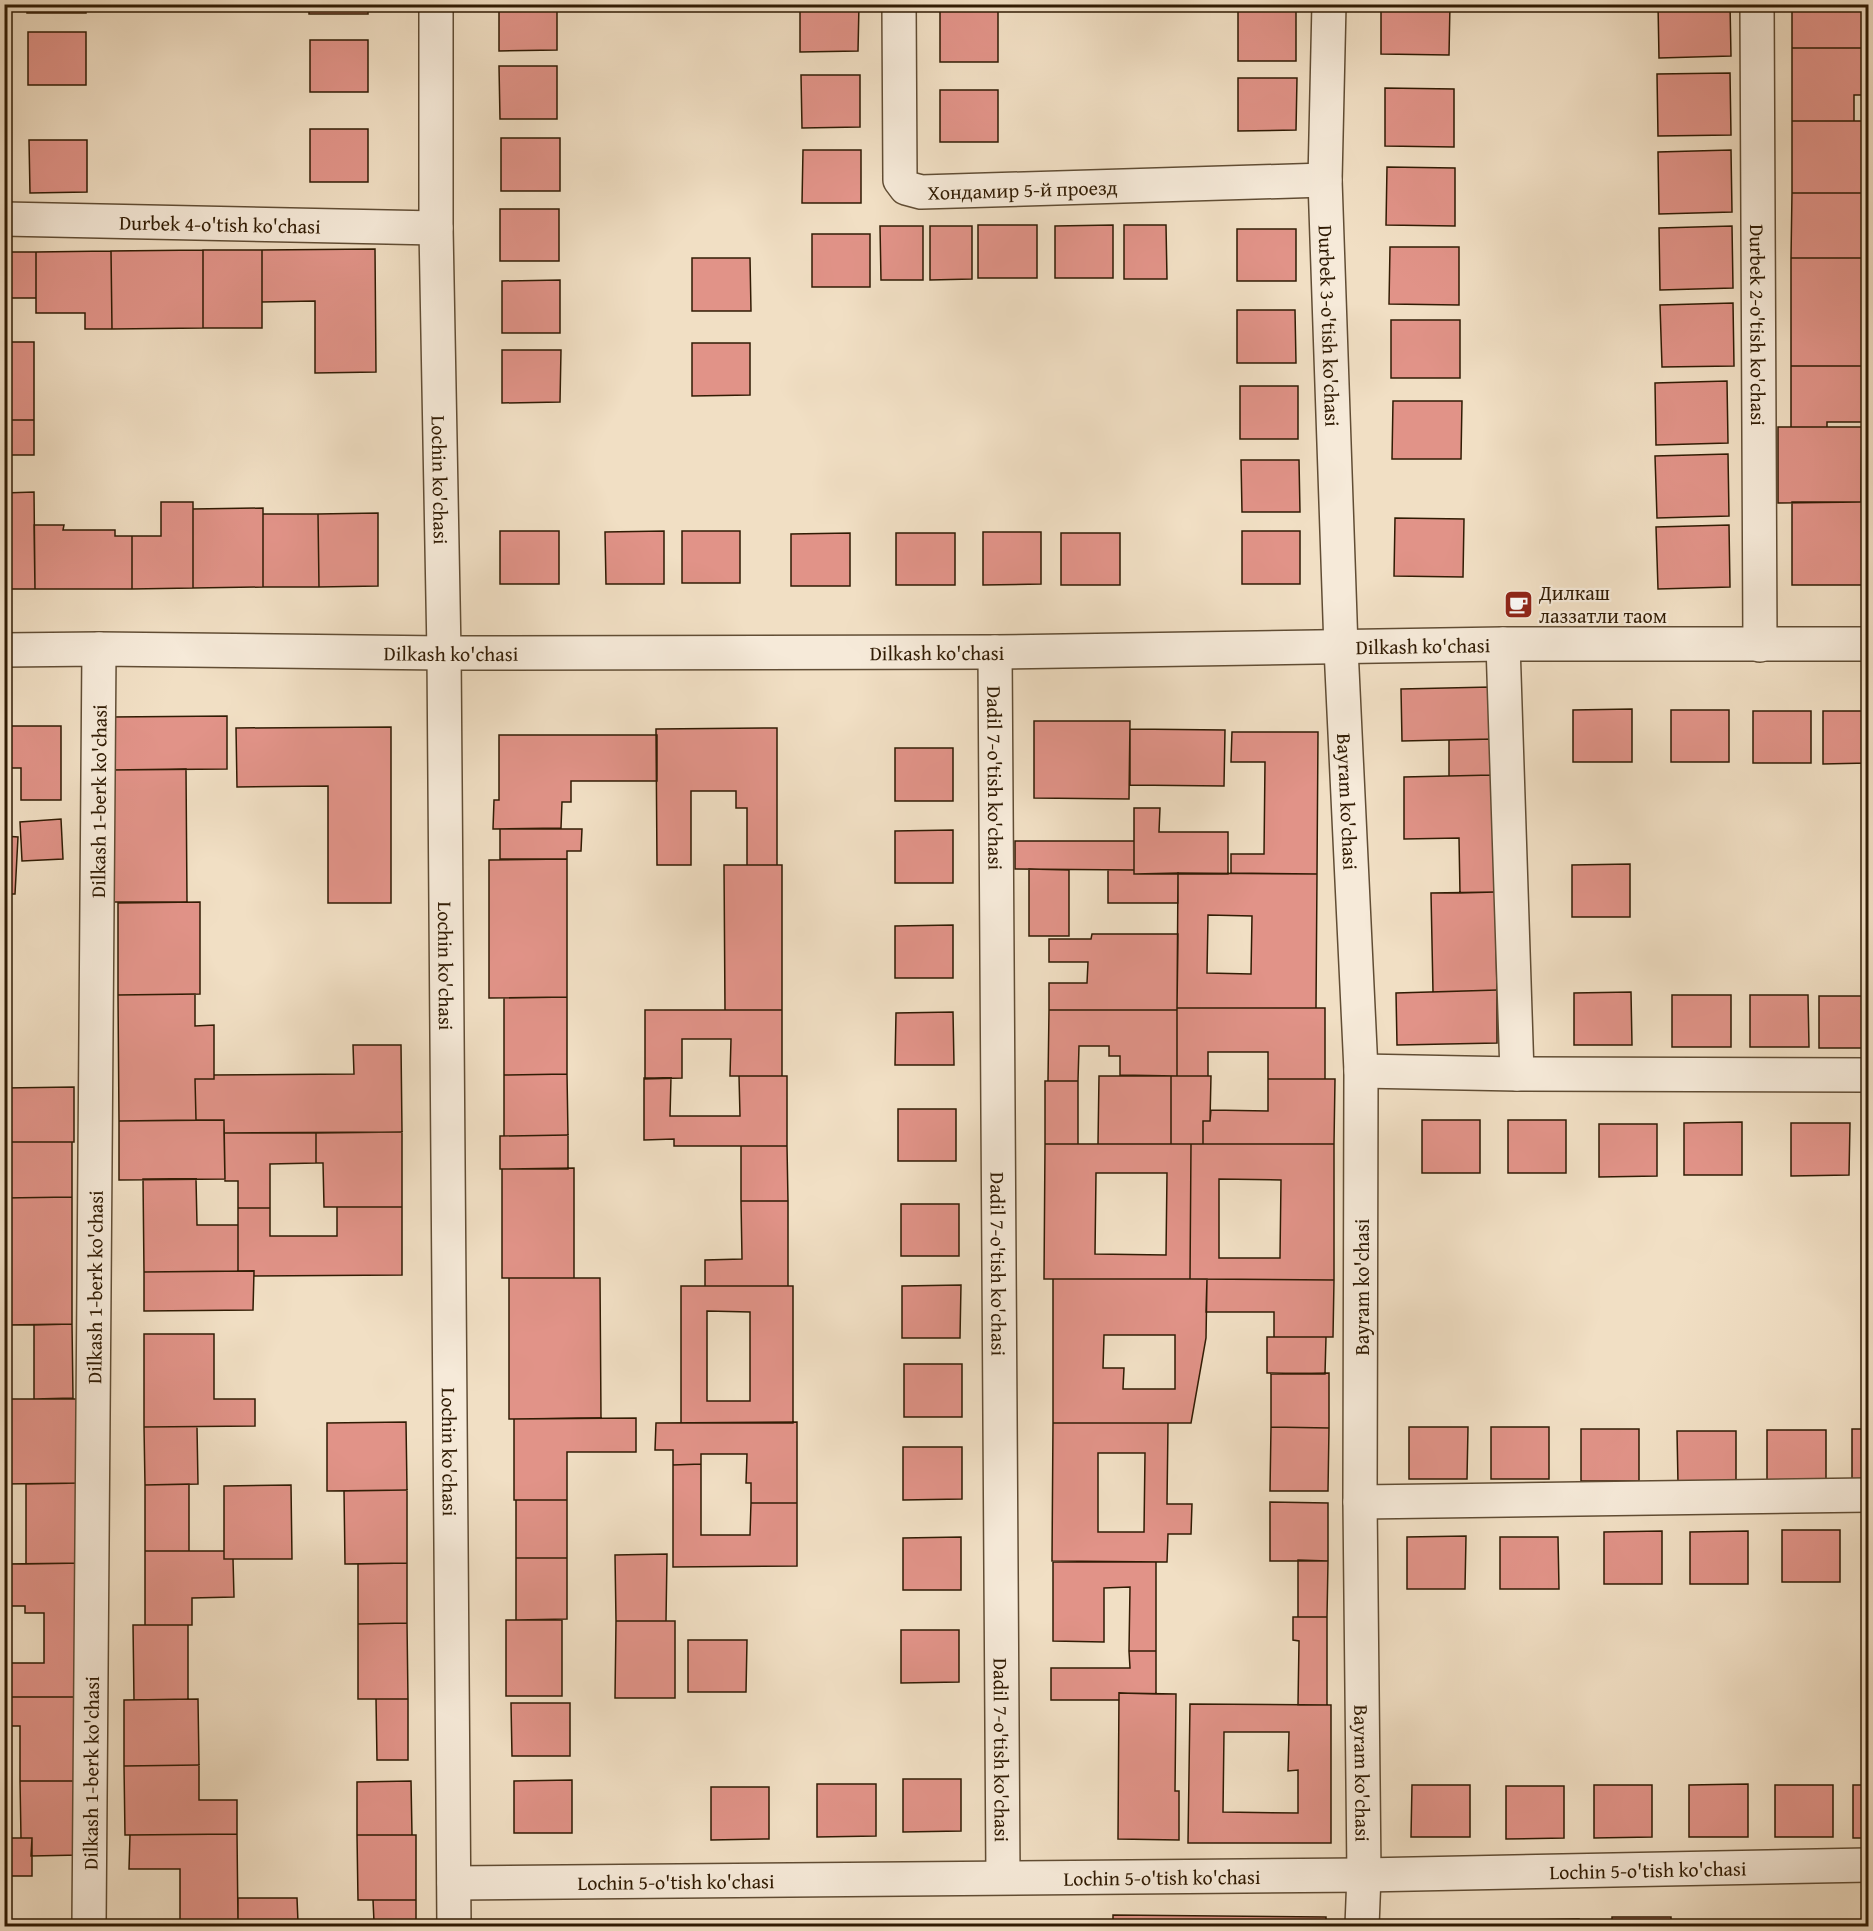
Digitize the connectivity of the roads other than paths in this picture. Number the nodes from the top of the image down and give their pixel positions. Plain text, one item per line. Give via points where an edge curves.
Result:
1 (436, 4) edge
2 (899, 4) edge
3 (1329, 4) edge
4 (1757, 4) edge
5 (1325, 180) junction
6 (4, 219) edge
7 (436, 228) junction
8 (1503, 644) junction
9 (1869, 644) edge
10 (1760, 645) junction
11 (1341, 648) junction
12 (99, 649) junction
13 (4, 650) edge
14 (995, 652) junction
15 (444, 653) junction
16 (1361, 1071) junction
17 (1517, 1074) junction
18 (1869, 1075) edge
19 (1869, 1495) edge
20 (1360, 1502) junction
21 (1869, 1866) edge
22 (1364, 1875) junction
23 (1003, 1877) junction
24 (454, 1883) junction
25 (89, 1926) edge
26 (454, 1926) edge
27 (1362, 1926) edge

1 - 7 street, Lochin ko'chasi
2 - 5 street, Хондамир 5-й проезд via 900,180 906,188 921,192
3 - 5 street, Durbek 3-o'tish ko'chasi
4 - 10 street, Durbek 2-o'tish ko'chasi
5 - 11 street, Durbek 3-o'tish ko'chasi
6 - 7 street, Durbek 4-o'tish ko'chasi
7 - 15 street, Lochin ko'chasi
8 - 10 street, Dilkash ko'chasi
8 - 11 street, Dilkash ko'chasi
8 - 17 street
9 - 10 street, Dilkash ko'chasi
11 - 14 street, Dilkash ko'chasi
11 - 16 street, Bayram ko'chasi
12 - 13 street, Dilkash ko'chasi
12 - 15 street, Dilkash ko'chasi
12 - 25 street, Dilkash 1-berk ko'chasi
14 - 15 street, Dilkash ko'chasi
14 - 23 street, Dadil 7-o'tish ko'chasi
15 - 24 street, Lochin ko'chasi
16 - 17 street
16 - 20 street, Bayram ko'chasi
17 - 18 street
19 - 20 street
20 - 22 street, Bayram ko'chasi
21 - 22 street, Lochin 5-o'tish ko'chasi
22 - 23 street, Lochin 5-o'tish ko'chasi
22 - 27 street, Bayram ko'chasi
23 - 24 street, Lochin 5-o'tish ko'chasi
24 - 26 street, Lochin ko'chasi

